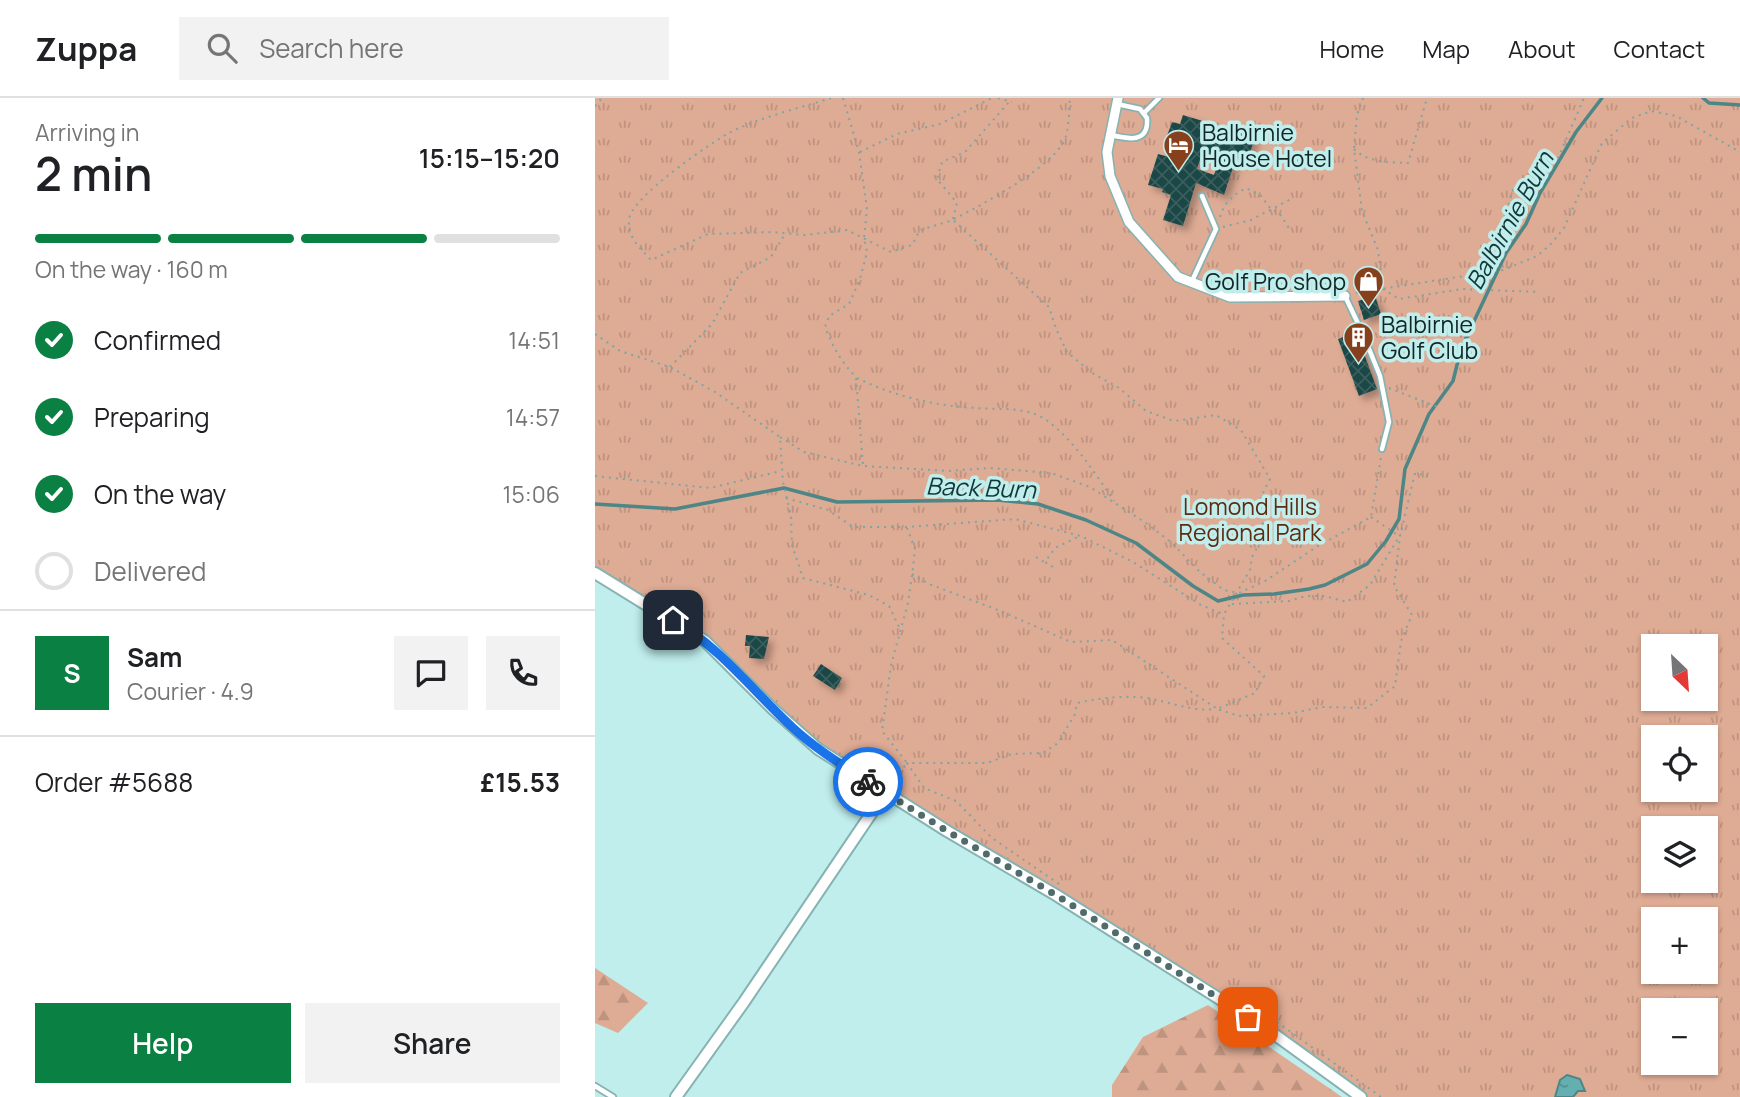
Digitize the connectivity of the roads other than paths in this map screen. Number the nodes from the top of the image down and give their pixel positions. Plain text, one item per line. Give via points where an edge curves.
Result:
1 (1159, 98) edge
2 (1117, 101) edge
3 (1144, 113) junction
4 (1110, 134) junction
5 (1202, 196) dead end
6 (1191, 282) junction
7 (1345, 296) joint
8 (1382, 449) road end
9 (595, 573) edge
10 (885, 793) junction
11 (595, 1086) edge
12 (613, 1097) edge
13 (676, 1097) edge
14 (1361, 1097) edge

1 - 3 lane
2 - 3 lane
2 - 4 street
3 - 4 lane via 1146,129 1138,138
4 - 6 street via 1109,176 1129,222 1178,277
5 - 6 lane via 1216,229
6 - 7 street via 1230,298
7 - 8 lane via 1381,385 1389,422
9 - 10 street via 705,640 795,730
10 - 13 street
10 - 14 street via 1267,1028
11 - 12 lane

